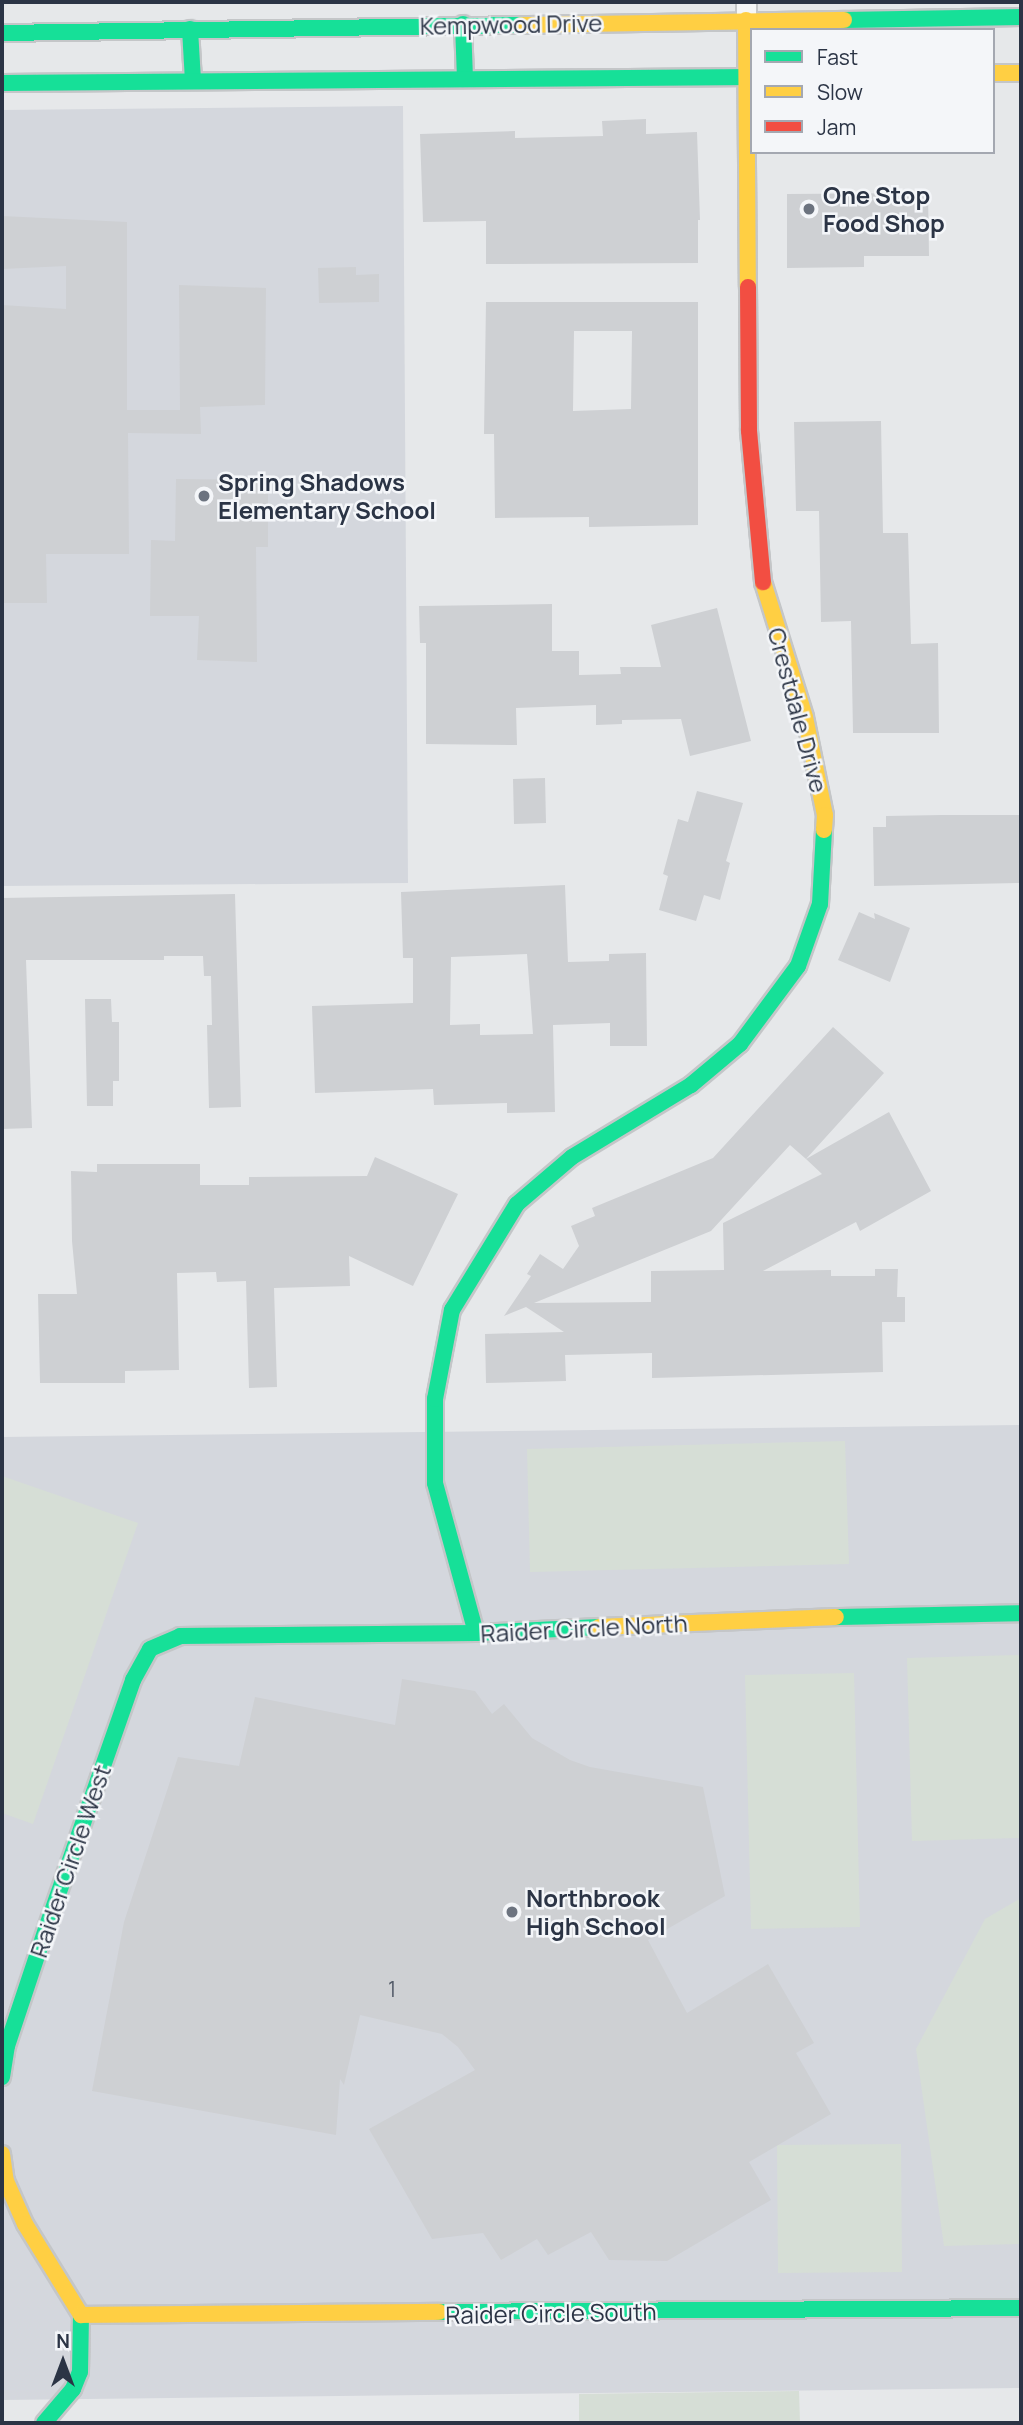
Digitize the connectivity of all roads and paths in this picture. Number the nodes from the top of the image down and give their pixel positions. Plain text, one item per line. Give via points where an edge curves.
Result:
1 (746, 11) edge
2 (1021, 17) edge
3 (463, 24) junction
4 (190, 30) junction
5 (2, 33) edge
6 (995, 73) edge
7 (1021, 73) edge
8 (749, 77) edge
9 (465, 79) junction
10 (193, 81) junction
11 (2, 83) edge
12 (1021, 1613) edge
13 (476, 1633) junction
14 (150, 1649) joint
15 (2, 2077) edge
16 (2, 2154) edge
17 (1021, 2308) edge
18 (80, 2315) junction
19 (44, 2423) edge

1 - 2 street, Kempwood Drive
1 - 3 street, Kempwood Drive
1 - 8 street, Crestdale Drive
3 - 4 street, Kempwood Drive
3 - 9 street
4 - 5 street, Kempwood Drive
4 - 10 street
6 - 7 street
8 - 9 street
8 - 13 street, Crestdale Drive via 749,430 759,549 766,597 805,717 825,815 820,904 798,967 740,1044 691,1086 572,1157 517,1205 452,1310 435,1399 435,1483
9 - 10 street
10 - 11 street
12 - 13 street, Raider Circle North via 728,1620
13 - 14 street, Raider Circle North via 180,1636
14 - 15 street, Raider Circle West via 133,1680 51,1913
16 - 18 street via 6,2181 25,2224
17 - 18 street, Raider Circle South
18 - 19 street via 80,2372 73,2389

